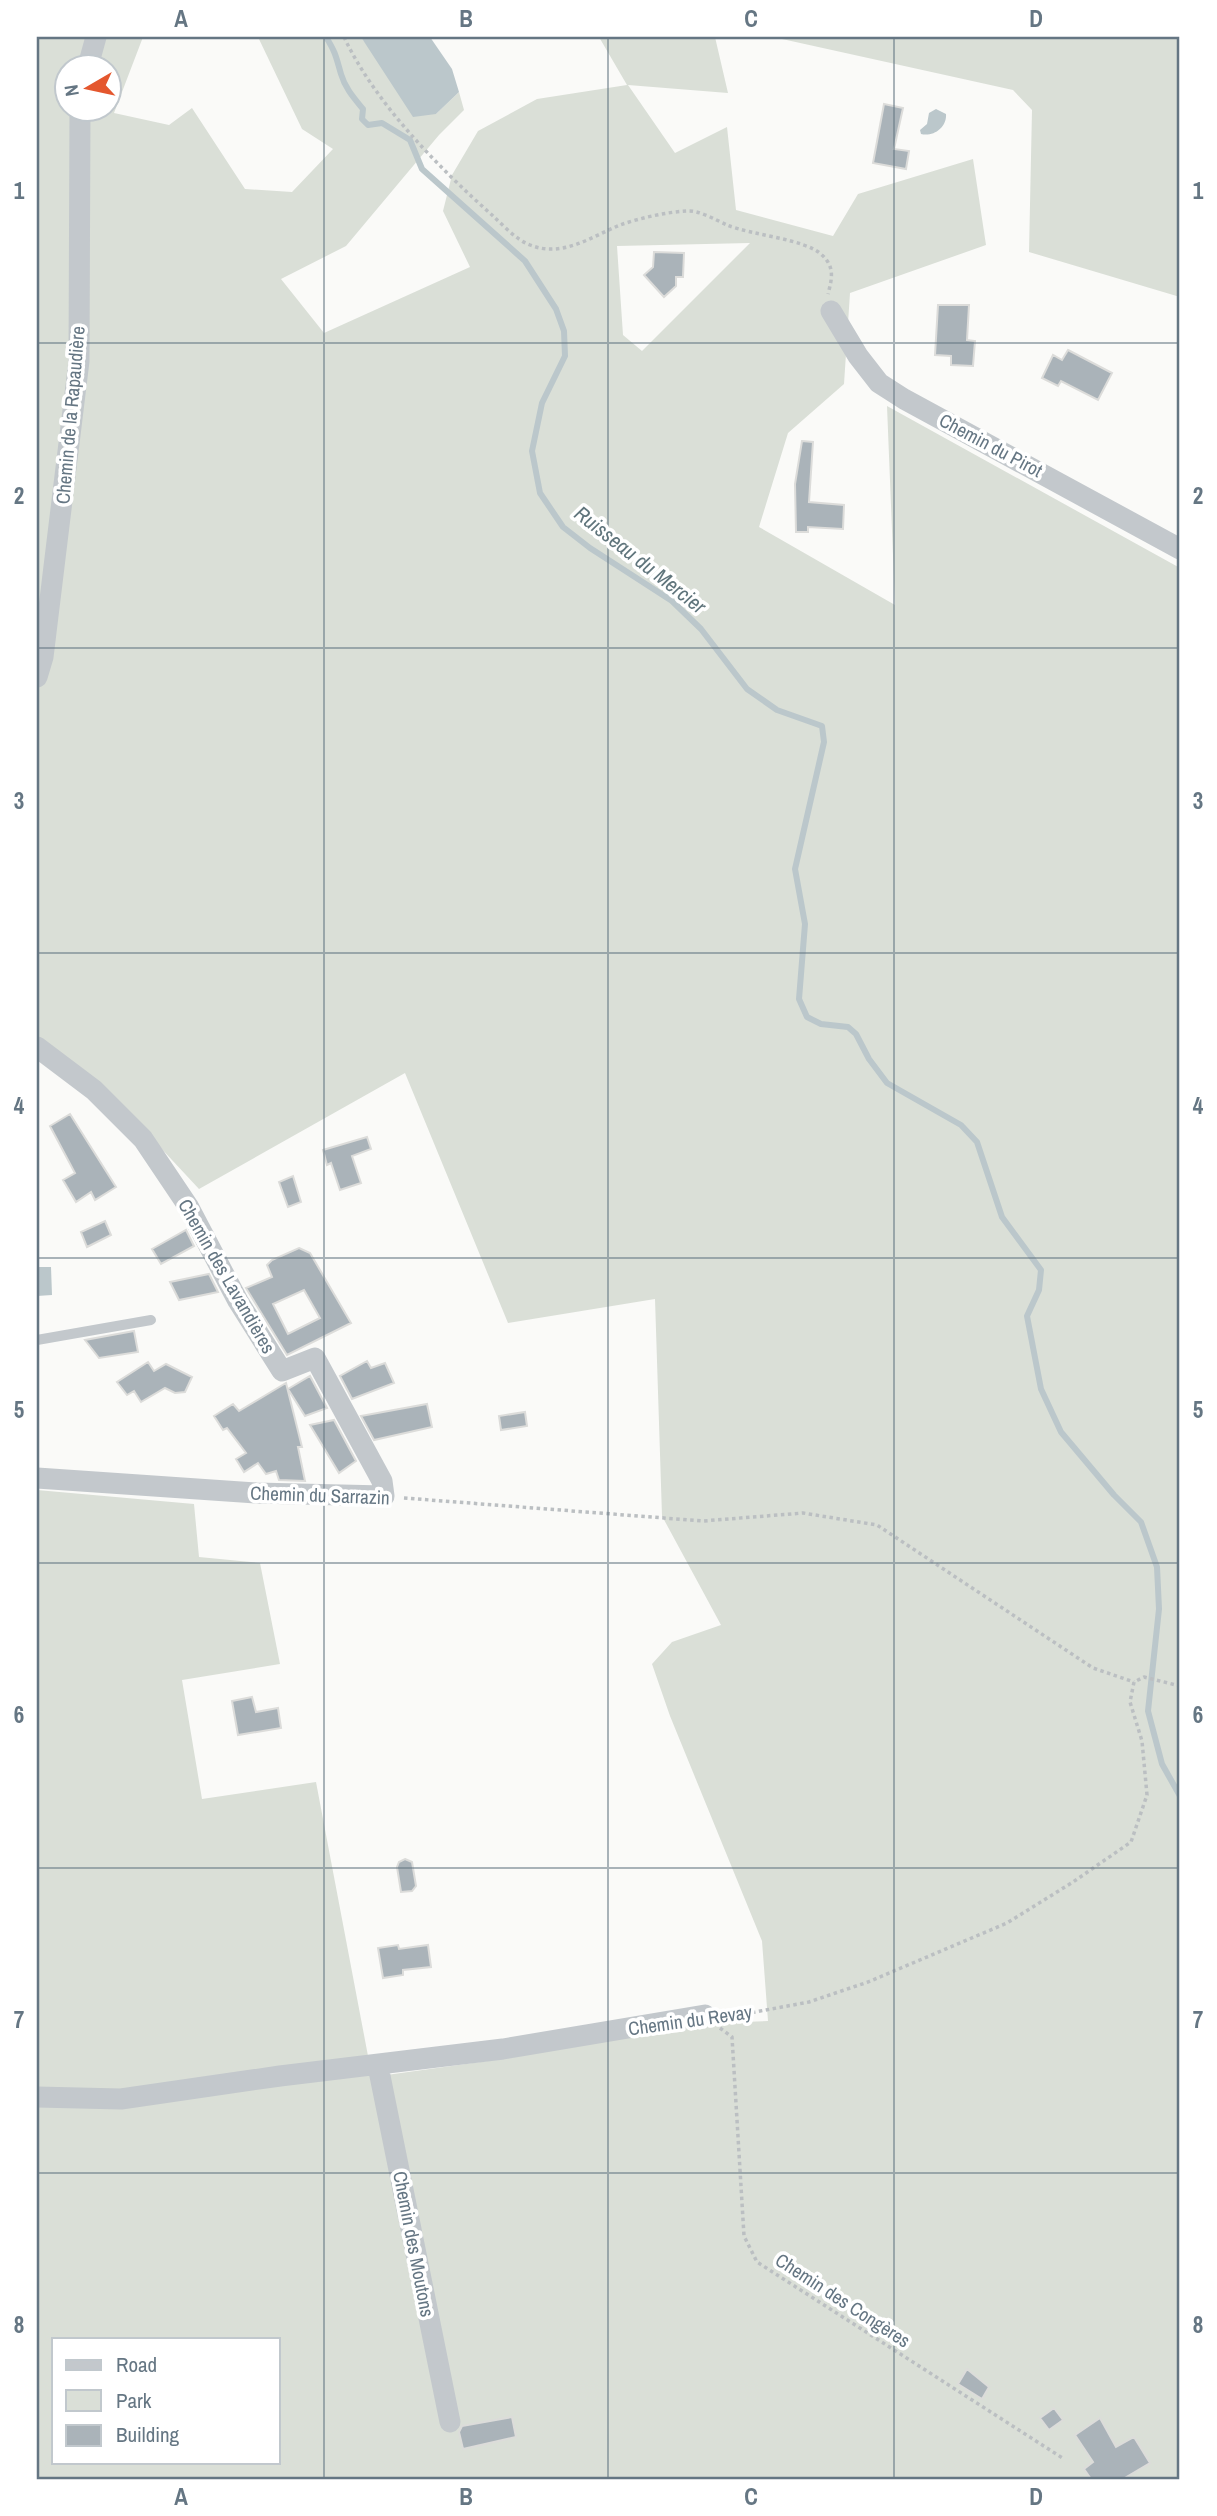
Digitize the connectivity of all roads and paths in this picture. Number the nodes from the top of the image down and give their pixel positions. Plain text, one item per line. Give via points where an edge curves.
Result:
1 (344, 37) edge
2 (80, 122) edge
3 (831, 311) joint
4 (1180, 549) edge
5 (37, 677) edge
6 (37, 1047) edge
7 (151, 1320) dead end
8 (37, 1340) edge
9 (37, 1479) edge
10 (384, 1496) junction
11 (1133, 1682) junction
12 (1180, 1686) edge
13 (705, 2015) junction
14 (378, 2066) junction
15 (37, 2098) edge
16 (450, 2422) dead end
17 (1064, 2459) dead end

1 - 3 path via 388,105 427,152 529,244 564,248 622,225 691,210 735,228 810,246 830,265
2 - 5 street, Chemin de la Rapaudière via 79,361
3 - 4 street, Chemin du Pirot via 879,383
6 - 10 street, Chemin des Lavandières via 94,1090 143,1139 188,1206 238,1301 282,1371 314,1358 382,1481
7 - 8 lane
9 - 10 street, Chemin du Sarrazin
10 - 11 path, Chemin du Sarrazin via 703,1521 803,1513 877,1525 1093,1668
11 - 12 path via 1144,1677
11 - 13 path, Chemin du Revay via 1130,1702 1142,1741 1147,1795 1131,1842 1007,1923 868,1982 809,2002
13 - 14 street, Chemin du Revay
13 - 17 path, Chemin des Congères via 732,2037 744,2236 757,2262
14 - 15 street, Chemin du Revay via 121,2099
14 - 16 street, Chemin des Moutons

